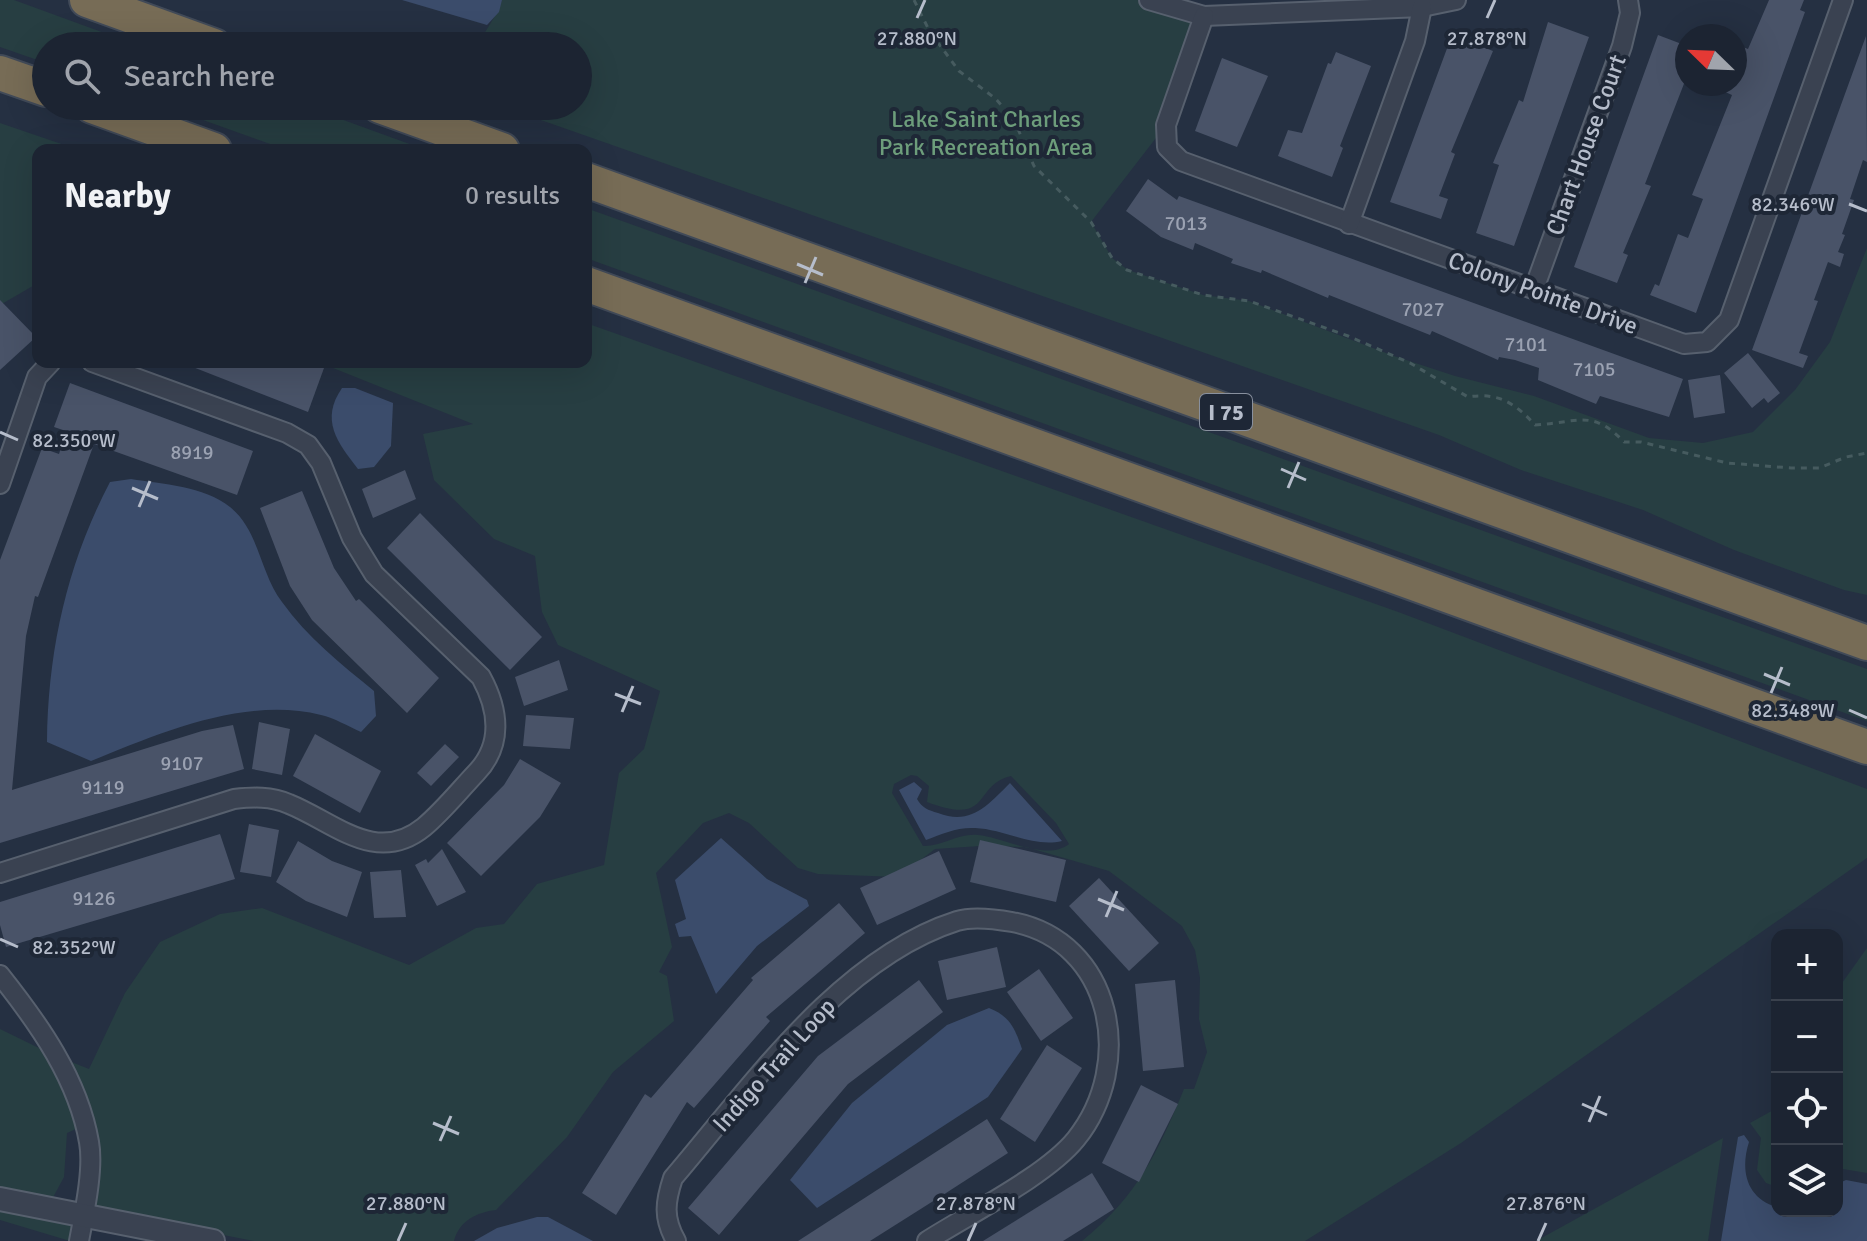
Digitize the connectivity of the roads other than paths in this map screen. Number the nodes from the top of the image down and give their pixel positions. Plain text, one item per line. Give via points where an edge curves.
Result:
1 (87, 0) edge
2 (1149, 0) edge
3 (1456, 0) edge
4 (1628, 0) edge
5 (1843, 0) edge
6 (1422, 7) junction
7 (1204, 16) junction
8 (175, 32) edge
9 (0, 73) edge
10 (32, 84) edge
11 (131, 120) edge
12 (419, 120) edge
13 (197, 144) edge
14 (485, 144) edge
15 (592, 182) edge
16 (1349, 224) junction
17 (592, 286) edge
18 (1534, 289) junction
19 (45, 368) edge
20 (108, 368) edge
21 (0, 484) edge
22 (1867, 643) edge
23 (1867, 747) edge
24 (0, 873) edge
25 (0, 975) edge
26 (0, 1199) edge
27 (84, 1217) junction
28 (79, 1241) edge
29 (213, 1241) edge
30 (676, 1241) edge
31 (927, 1241) edge

1 - 8 highway
2 - 7 street
3 - 6 street
4 - 18 street, Chart House Court via 1622,46
5 - 18 street, Colony Pointe Drive via 1729,320 1707,342 1684,344
6 - 7 street
6 - 16 street via 1415,41
7 - 16 street, Colony Pointe Drive via 1166,125 1167,147 1181,161
9 - 10 highway
11 - 13 highway
12 - 14 highway
15 - 22 highway, I 75
16 - 18 street, Colony Pointe Drive
17 - 23 highway
19 - 21 street via 37,377
20 - 24 street via 308,445 374,574 481,677 492,697 496,738 486,762 424,827 391,842 349,837 288,803 258,797 234,799
25 - 27 street via 73,1083 90,1145
26 - 27 street
27 - 28 street
27 - 29 street
30 - 31 street, Indigo Trail Loop via 665,1201 673,1178 806,1024 839,994 882,960 961,920 1029,925 1054,937 1093,978 1111,1043 1107,1072 1092,1114 1076,1139 1050,1163

